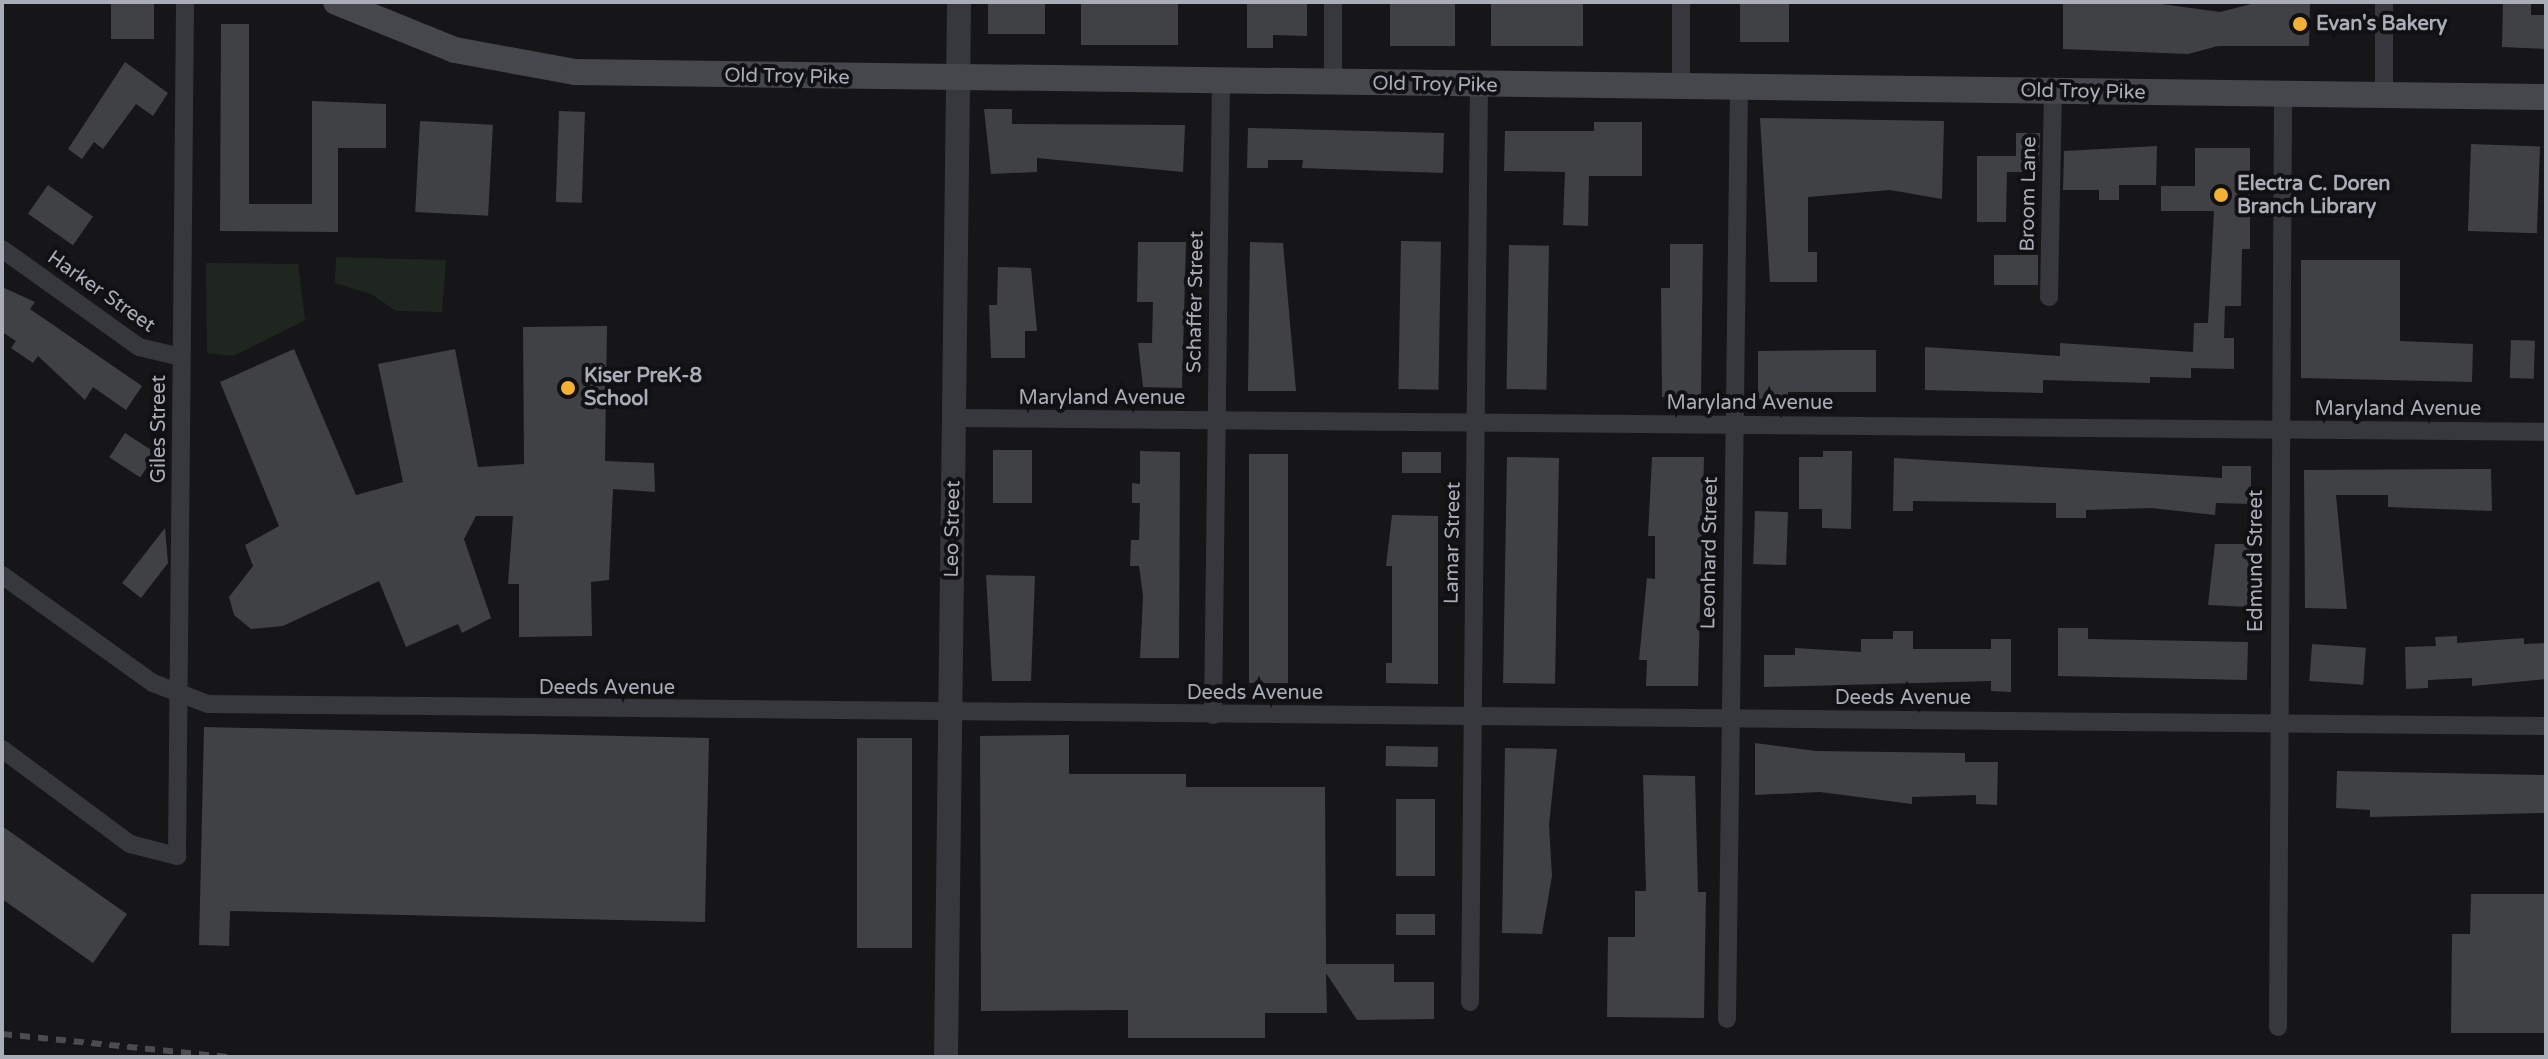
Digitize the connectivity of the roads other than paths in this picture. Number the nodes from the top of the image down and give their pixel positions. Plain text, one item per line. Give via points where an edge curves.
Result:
1 (185, 2) edge
2 (336, 2) edge
3 (959, 2) edge
4 (1333, 2) edge
5 (1681, 2) edge
6 (2384, 2) edge
7 (959, 80) junction
8 (1221, 82) junction
9 (1333, 84) junction
10 (1479, 85) junction
11 (1681, 87) junction
12 (1739, 88) junction
13 (2053, 91) junction
14 (2283, 94) junction
15 (2384, 95) junction
16 (2546, 97) edge
17 (2, 249) edge
18 (2049, 297) dead end
19 (181, 357) junction
20 (954, 418) junction
21 (1216, 421) junction
22 (1476, 423) junction
23 (1734, 425) junction
24 (2277, 429) junction
25 (2546, 432) edge
26 (2, 575) edge
27 (180, 697) junction
28 (950, 713) junction
29 (1213, 715) junction
30 (1473, 717) junction
31 (1730, 719) junction
32 (2277, 724) junction
33 (2546, 726) edge
34 (2, 749) edge
35 (1470, 1002) dead end
36 (1727, 1019) dead end
37 (2278, 1027) dead end
38 (946, 1057) edge

1 - 19 street, Giles Street
2 - 7 main road, Old Troy Pike via 455,50 575,72
3 - 7 street, Leo Street
4 - 9 street
5 - 11 street
6 - 15 street
7 - 8 main road, Old Troy Pike
7 - 20 street, Leo Street
8 - 9 main road, Old Troy Pike
8 - 21 street, Schaffer Street
9 - 10 main road, Old Troy Pike
10 - 11 main road, Old Troy Pike
10 - 22 street, Lamar Street
11 - 12 main road, Old Troy Pike
12 - 13 main road, Old Troy Pike
12 - 23 street, Leonhard Street
13 - 14 main road, Old Troy Pike
13 - 18 street, Broom Lane
14 - 15 main road, Old Troy Pike
14 - 24 street, Edmund Street
15 - 16 main road, Old Troy Pike
17 - 19 street, Harker Street via 139,347
19 - 27 street, Giles Street
20 - 21 street, Maryland Avenue
20 - 28 street, Leo Street
21 - 22 street, Maryland Avenue
21 - 29 street, Schaffer Street
22 - 23 street, Maryland Avenue
22 - 30 street, Lamar Street
23 - 24 street, Maryland Avenue
23 - 31 street, Leonhard Street
24 - 25 street, Maryland Avenue
24 - 32 street, Edmund Street
26 - 27 street, Deeds Avenue
27 - 28 street, Deeds Avenue via 208,704 310,707
27 - 34 street, Giles Street via 177,856 130,844
28 - 29 street, Deeds Avenue
28 - 38 street, Leo Street
29 - 30 street, Deeds Avenue
30 - 31 street, Deeds Avenue
30 - 35 street, Lamar Street
31 - 32 street, Deeds Avenue
31 - 36 street, Leonhard Street
32 - 33 street, Deeds Avenue
32 - 37 street, Edmund Street

